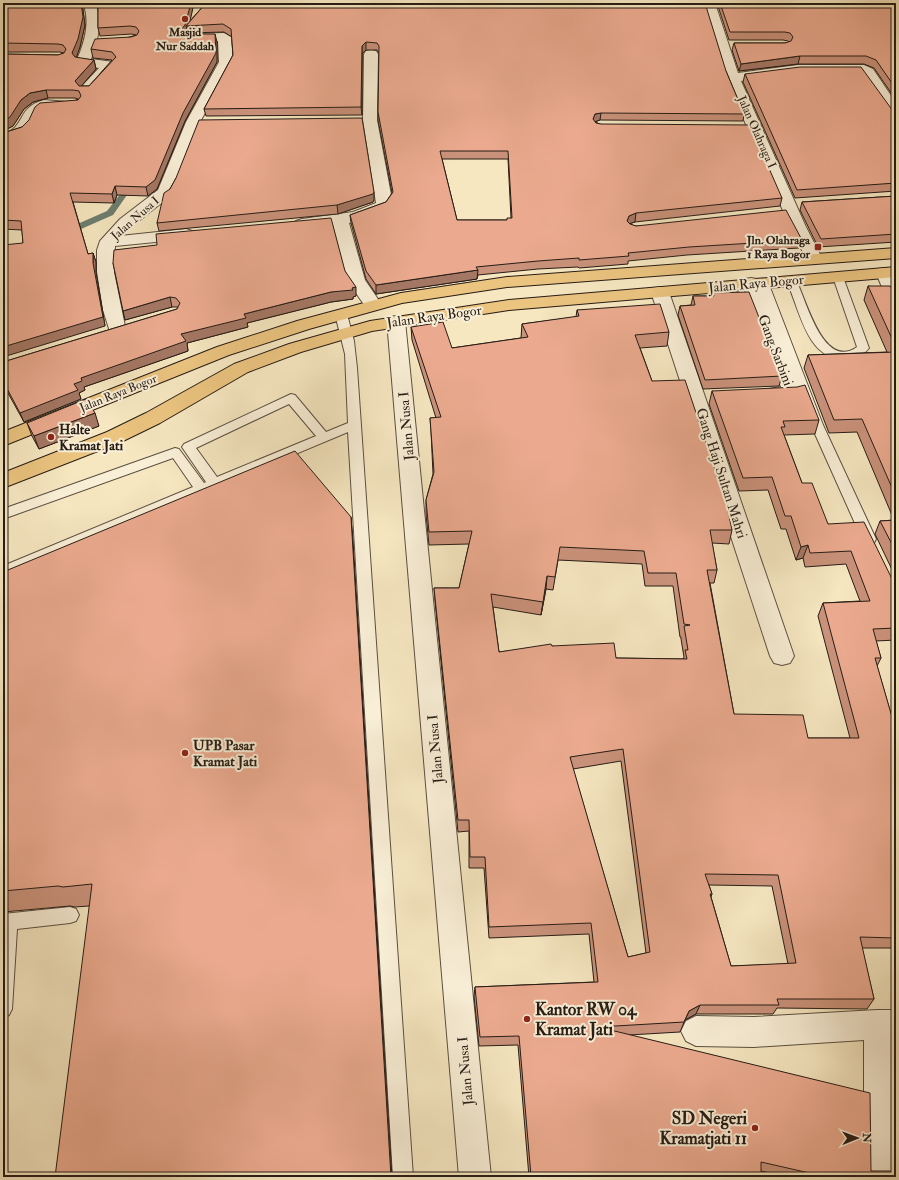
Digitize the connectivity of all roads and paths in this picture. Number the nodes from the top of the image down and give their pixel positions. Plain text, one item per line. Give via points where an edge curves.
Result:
1 (89, 3) edge
2 (709, 3) edge
3 (191, 38) edge
4 (91, 42) junction
5 (105, 42) edge
6 (722, 45) junction
7 (737, 45) edge
8 (371, 54) dead end
9 (733, 78) junction
10 (86, 90) edge
11 (75, 104) edge
12 (896, 114) edge
13 (354, 120) edge
14 (370, 120) junction
15 (193, 122) junction
16 (208, 122) edge
17 (740, 127) edge
18 (755, 127) junction
19 (3, 138) edge
20 (340, 220) junction
21 (286, 225) edge
22 (201, 233) edge
23 (108, 242) junction
24 (896, 253) edge
25 (814, 258) junction
26 (890, 273) edge
27 (838, 277) junction
28 (791, 280) junction
29 (757, 283) junction
30 (660, 292) junction
31 (896, 299) edge
32 (373, 305) junction
33 (396, 320) junction
34 (345, 323) junction
35 (117, 331) edge
36 (756, 394) edge
37 (354, 424) junction
38 (324, 437) junction
39 (3, 438) edge
40 (3, 481) edge
41 (215, 484) junction
42 (201, 490) junction
43 (3, 514) edge
44 (873, 548) edge
45 (3, 572) edge
46 (782, 656) dead end
47 (70, 915) dead end
48 (6, 922) edge
49 (3, 1009) edge
50 (888, 1024) edge
51 (696, 1031) dead end
52 (403, 1177) edge
53 (475, 1177) edge
54 (880, 1177) edge

1 - 4 street via 93,12
2 - 6 street, Jalan Olahraga I
3 - 15 street, Jalan Nusa I via 224,37 226,62
4 - 5 street
4 - 10 street via 83,62 109,65
6 - 7 street
6 - 9 street, Jalan Olahraga I
8 - 14 street
9 - 12 street via 773,70 864,69
9 - 18 street, Jalan Olahraga I
11 - 19 street via 38,106 33,109 22,131
13 - 14 street
14 - 20 street via 383,204 376,209
15 - 16 street
15 - 23 street, Jalan Nusa I via 164,193 115,232
17 - 18 street
18 - 25 street, Jalan Olahraga I
20 - 21 street
20 - 32 street via 353,273
22 - 23 street, Jalan Nusa I
23 - 35 street via 107,288
24 - 25 highway, Jalan Raya Bogor
25 - 32 highway, Jalan Raya Bogor via 507,282 435,292
26 - 27 highway, Jalan Raya Bogor
26 - 31 street
27 - 28 highway, Jalan Raya Bogor
27 - 28 lane via 863,348 853,355 837,355 822,347
28 - 29 highway, Jalan Raya Bogor
29 - 30 highway, Jalan Raya Bogor
29 - 36 street, Gang Sarbini via 792,393
29 - 44 lane via 837,472
30 - 33 highway, Jalan Raya Bogor via 509,305
30 - 46 street, Gang Haji Sultan Mahri via 704,396
32 - 34 highway, Jalan Raya Bogor
33 - 34 highway, Jalan Raya Bogor
33 - 53 street, Jalan Nusa I
34 - 37 lane via 351,348
34 - 39 highway, Jalan Raya Bogor via 223,351
34 - 40 highway, Jalan Raya Bogor via 295,348 241,368 114,437
37 - 38 lane
37 - 52 lane
38 - 41 lane
38 - 41 lane via 292,398 188,447
41 - 42 lane
42 - 43 lane via 175,452
42 - 45 lane
47 - 48 lane
48 - 49 lane
50 - 51 street via 754,1032
50 - 54 street

